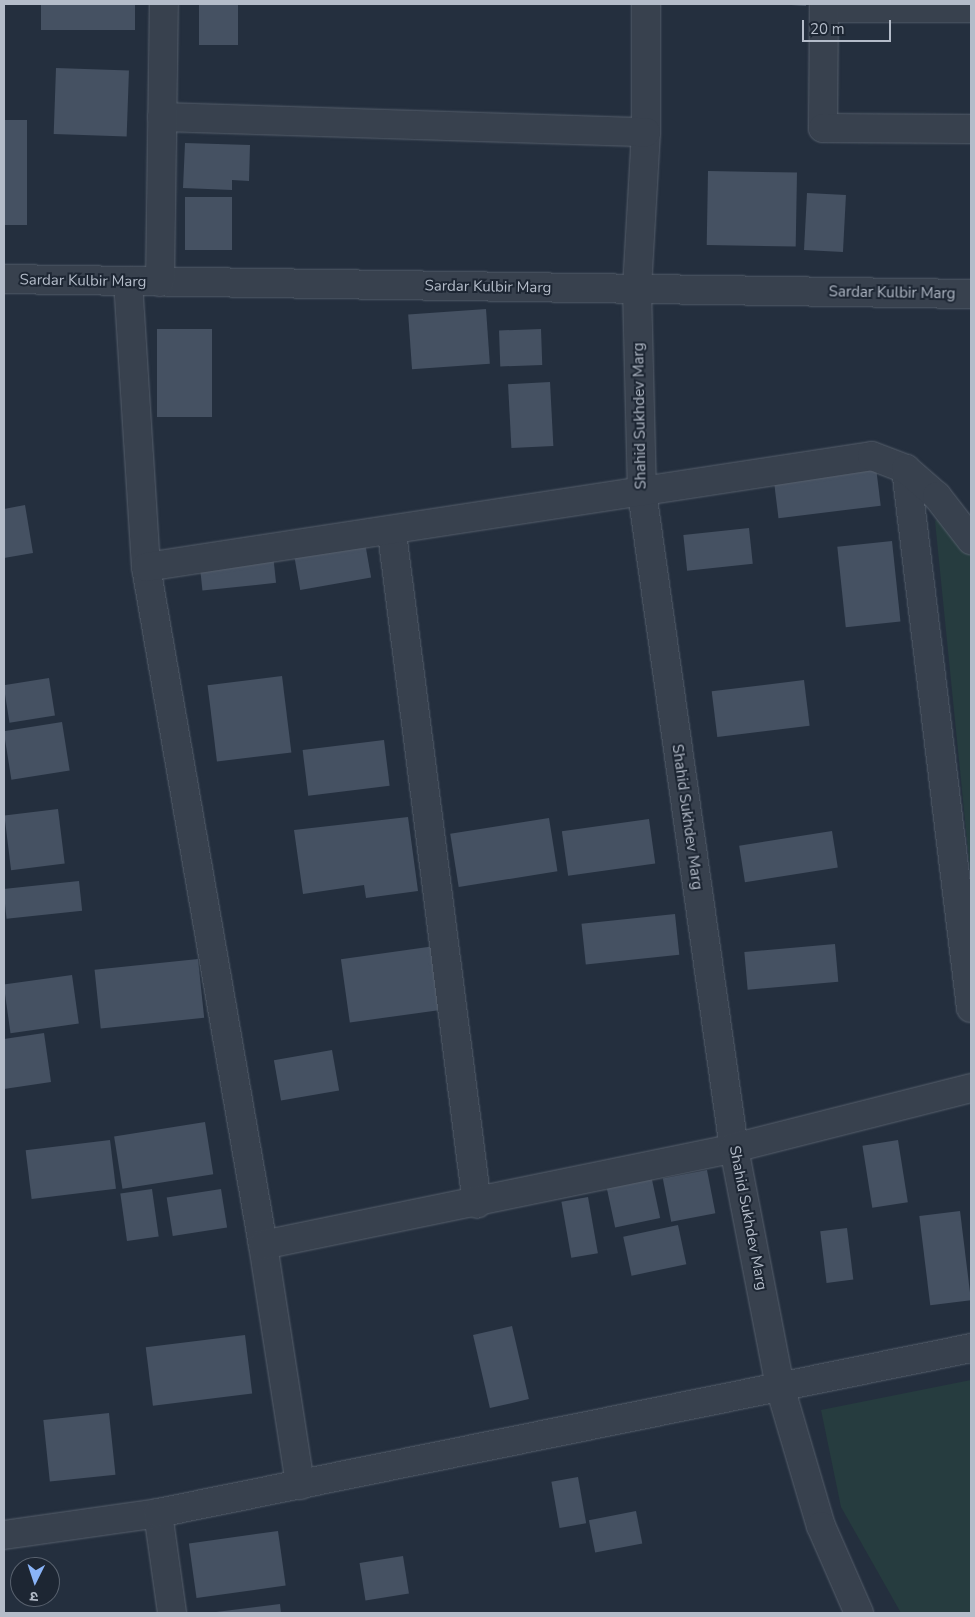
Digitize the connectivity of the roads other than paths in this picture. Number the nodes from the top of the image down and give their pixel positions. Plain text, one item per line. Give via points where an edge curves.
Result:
1 (164, 4) edge
2 (646, 4) edge
3 (971, 8) edge
4 (162, 116) junction
5 (971, 129) edge
6 (646, 132) junction
7 (4, 279) edge
8 (128, 281) junction
9 (160, 282) junction
10 (637, 289) junction
11 (971, 294) edge
12 (906, 469) junction
13 (642, 492) junction
14 (392, 533) junction
15 (971, 540) edge
16 (146, 567) junction
17 (971, 1008) edge
18 (971, 1088) edge
19 (734, 1148) junction
20 (477, 1204) junction
21 (263, 1245) junction
22 (971, 1348) edge
23 (780, 1387) junction
24 (300, 1485) junction
25 (158, 1513) junction
26 (4, 1535) edge
27 (172, 1613) edge
28 (859, 1613) edge

1 - 4 street
2 - 6 street, Shahid Sukhdev Marg
3 - 5 street via 824,8 824,128
4 - 6 street
4 - 9 street
6 - 10 street, Shahid Sukhdev Marg
7 - 8 street, Sardar Kulbir Marg
8 - 9 street, Sardar Kulbir Marg
8 - 16 street
9 - 10 street, Sardar Kulbir Marg
10 - 11 street, Sardar Kulbir Marg
10 - 13 street, Shahid Sukhdev Marg
12 - 13 street via 872,456 826,460
12 - 15 street via 937,496
12 - 17 street
13 - 14 street
13 - 19 street, Shahid Sukhdev Marg
14 - 16 street
14 - 20 street
16 - 21 street
18 - 19 street
19 - 20 street
19 - 23 street, Shahid Sukhdev Marg
20 - 21 street
21 - 24 street
22 - 23 street
23 - 24 street
23 - 28 street, Shahid Sukhdev Marg via 821,1526
24 - 25 street
25 - 26 street
25 - 27 street

